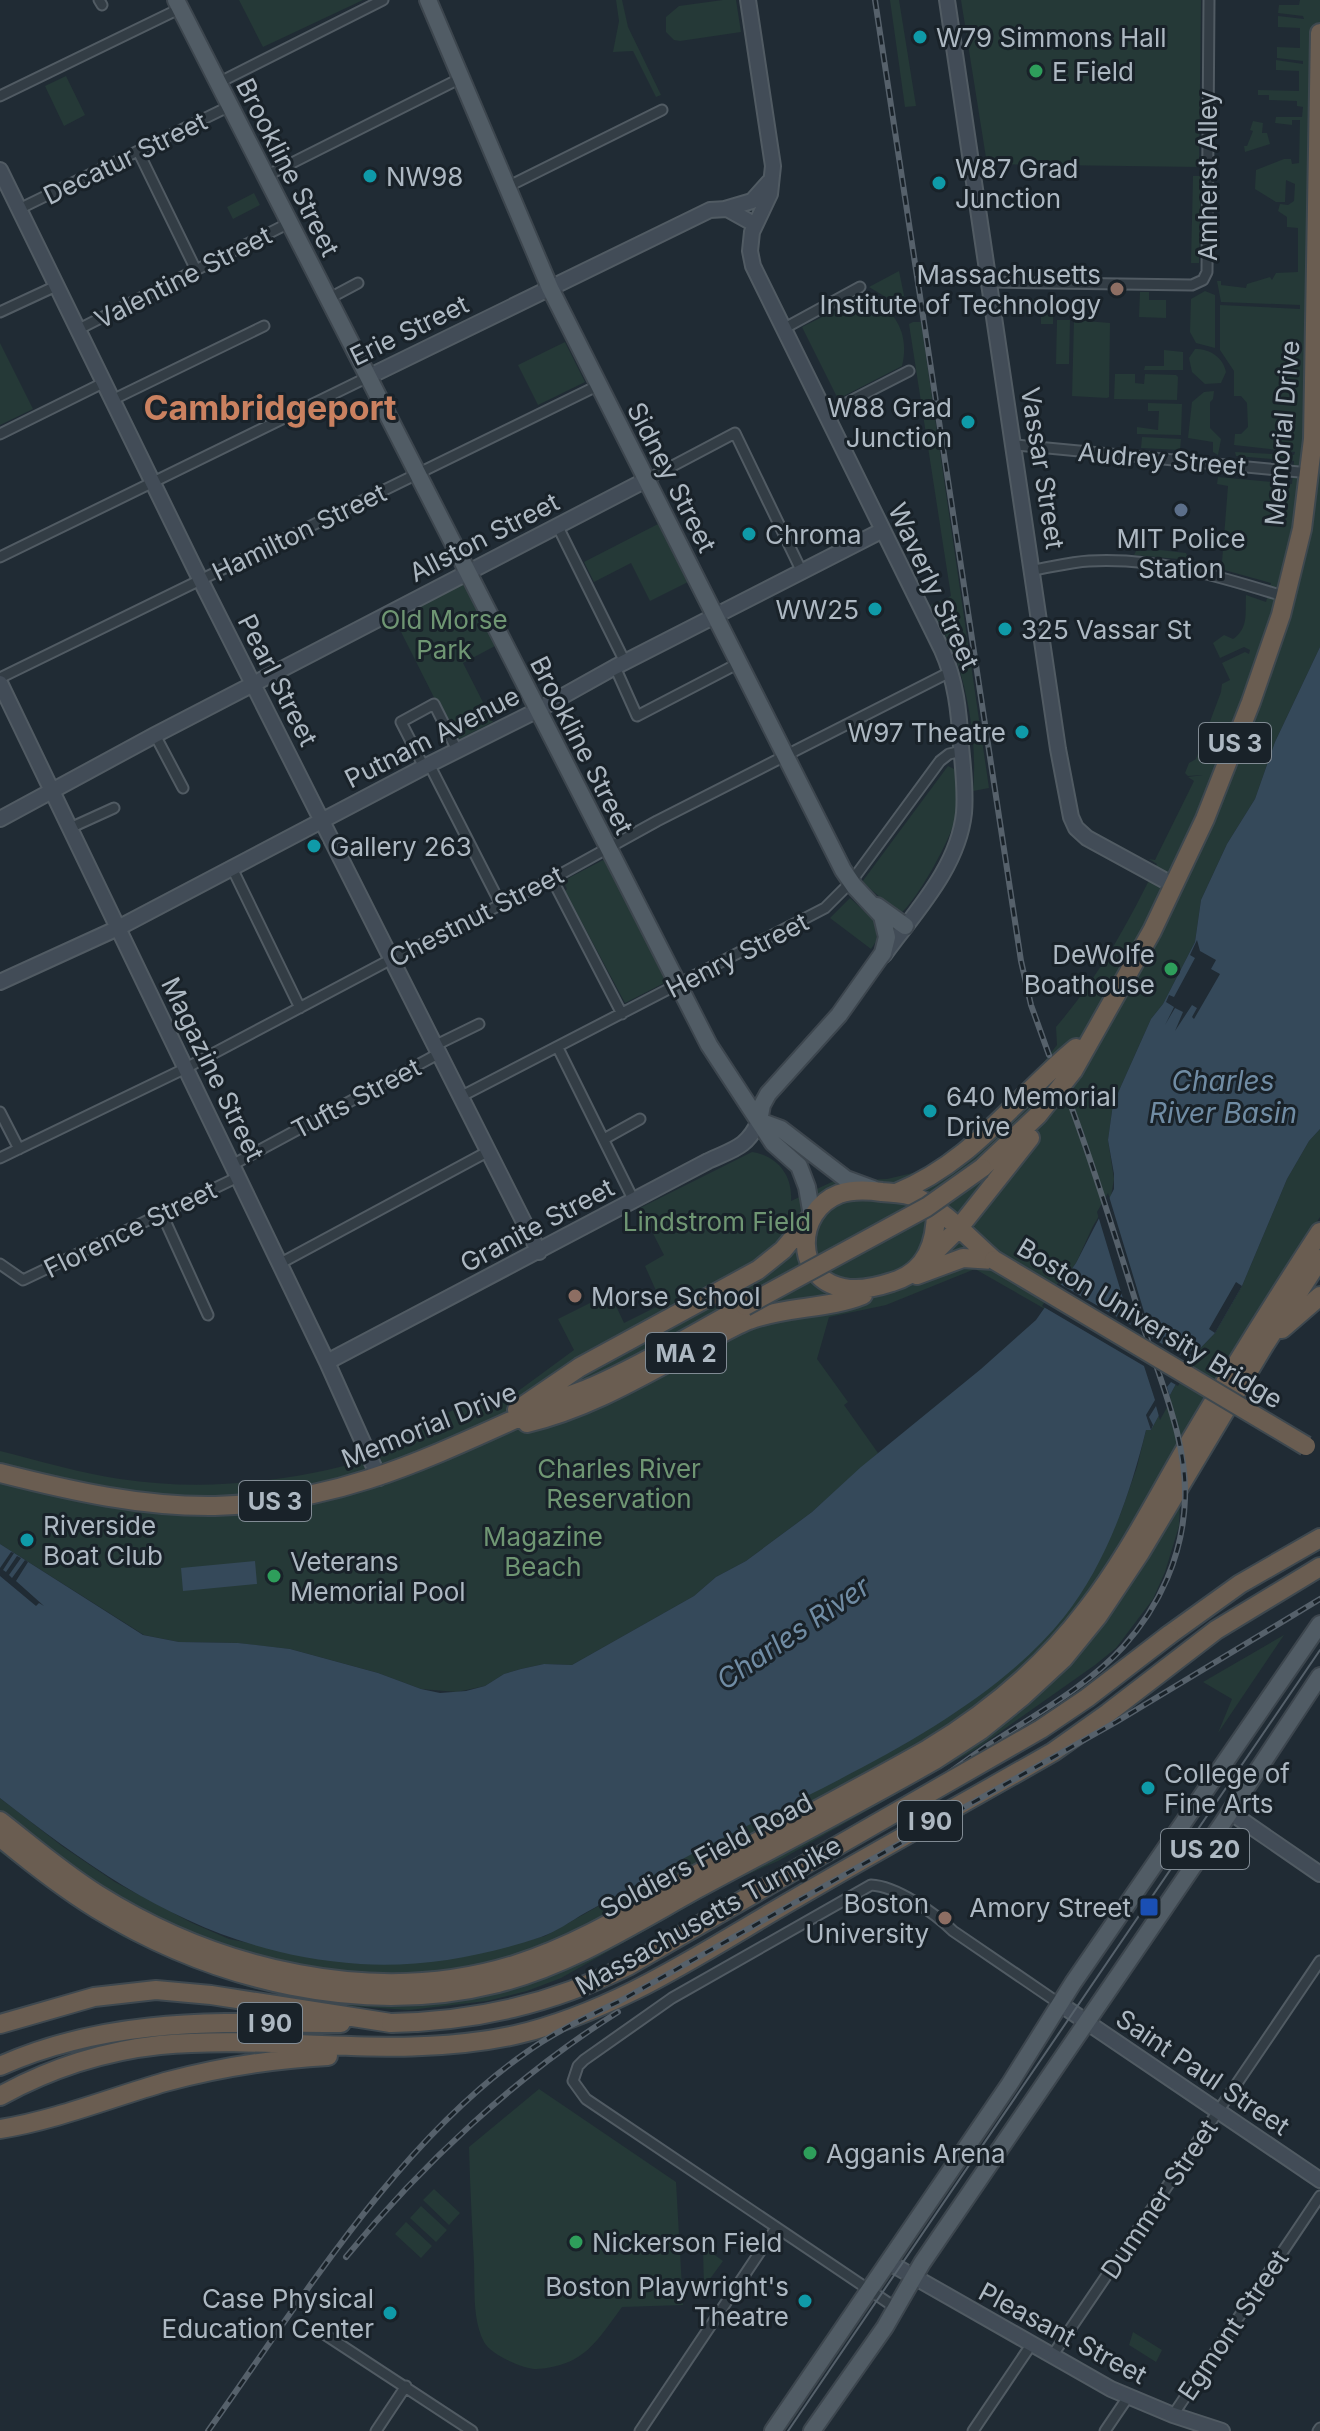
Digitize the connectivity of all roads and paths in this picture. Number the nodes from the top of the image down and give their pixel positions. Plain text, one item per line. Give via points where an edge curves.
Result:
1 (383, 0) edge
2 (428, 0) edge
3 (748, 0) edge
4 (947, 0) edge
5 (1209, 0) edge
6 (179, 4) edge
7 (1320, 33) edge
8 (1320, 52) edge
9 (461, 78) junction
10 (218, 83) junction
11 (0, 96) edge
12 (230, 106) junction
13 (662, 110) dead end
14 (138, 151) junction
15 (0, 170) edge
16 (772, 175) junction
17 (266, 176) junction
18 (507, 187) junction
19 (4, 189) edge
20 (19, 209) junction
21 (725, 209) junction
22 (289, 223) junction
23 (754, 224) junction
24 (196, 270) junction
25 (990, 282) junction
26 (358, 283) dead end
27 (56, 286) junction
28 (860, 287) dead end
29 (550, 288) junction
30 (328, 299) junction
31 (0, 312) edge
32 (264, 326) dead end
33 (783, 329) junction
34 (77, 330) junction
35 (909, 371) dead end
36 (368, 377) junction
37 (103, 383) junction
38 (599, 385) junction
39 (112, 400) junction
40 (825, 414) junction
41 (0, 434) edge
42 (1015, 445) junction
43 (1310, 473) junction
44 (417, 474) junction
45 (646, 480) junction
46 (153, 482) junction
47 (558, 527) junction
48 (883, 530) junction
49 (0, 557) edge
50 (1034, 570) junction
51 (467, 572) junction
52 (802, 572) junction
53 (200, 580) junction
54 (1286, 597) junction
55 (715, 616) junction
56 (739, 663) junction
57 (620, 664) junction
58 (950, 672) junction
59 (0, 680) edge
60 (253, 684) junction
61 (5, 705) edge
62 (538, 710) junction
63 (155, 735) junction
64 (457, 750) junction
65 (962, 751) junction
66 (786, 756) junction
67 (426, 766) junction
68 (183, 788) dead end
69 (51, 790) junction
70 (114, 808) dead end
71 (0, 819) edge
72 (322, 821) junction
73 (70, 828) junction
74 (608, 847) junction
75 (232, 868) junction
76 (552, 879) junction
77 (851, 882) junction
78 (1175, 886) junction
79 (872, 903) junction
80 (501, 905) junction
81 (905, 926) junction
82 (118, 928) junction
83 (393, 959) junction
84 (878, 962) junction
85 (0, 982) edge
86 (679, 985) junction
87 (300, 1008) junction
88 (622, 1014) junction
89 (479, 1024) dead end
90 (558, 1048) junction
91 (436, 1050) junction
92 (1080, 1051) junction
93 (186, 1068) junction
94 (460, 1097) junction
95 (0, 1112) edge
96 (640, 1119) dead end
97 (759, 1121) junction
98 (604, 1139) junction
99 (19, 1149) junction
100 (487, 1152) junction
101 (0, 1158) edge
102 (235, 1171) junction
103 (877, 1191) junction
104 (896, 1193) junction
105 (634, 1201) junction
106 (936, 1210) junction
107 (162, 1214) junction
108 (812, 1216) junction
109 (958, 1229) junction
110 (1320, 1232) edge
111 (539, 1252) junction
112 (1320, 1259) edge
113 (994, 1260) junction
114 (0, 1264) edge
115 (279, 1264) junction
116 (917, 1268) junction
117 (890, 1283) junction
118 (1320, 1296) edge
119 (208, 1315) dead end
120 (1265, 1344) junction
121 (327, 1362) junction
122 (493, 1430) junction
123 (1313, 1450) edge
124 (0, 1473) edge
125 (379, 1478) junction
126 (1320, 1538) edge
127 (1320, 1567) edge
128 (1320, 1624) edge
129 (1320, 1676) edge
130 (1230, 1812) junction
131 (0, 1821) edge
132 (0, 1837) edge
133 (1320, 1874) edge
134 (1320, 1961) edge
135 (1060, 2004) junction
136 (1086, 2021) junction
137 (391, 2023) junction
138 (0, 2024) edge
139 (389, 2046) junction
140 (0, 2066) edge
141 (135, 2091) junction
142 (0, 2096) edge
143 (1219, 2111) junction
144 (0, 2121) edge
145 (0, 2129) edge
146 (1320, 2180) edge
147 (1320, 2196) edge
148 (776, 2228) junction
149 (888, 2262) junction
150 (913, 2278) junction
151 (869, 2290) junction
152 (896, 2308) junction
153 (318, 2330) dead end
154 (1031, 2345) junction
155 (1052, 2356) junction
156 (406, 2386) junction
157 (1128, 2397) junction
158 (1173, 2415) junction
159 (376, 2431) edge
160 (472, 2431) edge
161 (640, 2431) edge
162 (773, 2431) edge
163 (812, 2431) edge
164 (973, 2431) edge
165 (1105, 2431) edge
166 (1222, 2431) edge

1 - 10 street
2 - 9 main road, Sidney Street
3 - 16 street
4 - 25 street, Vassar Street
5 - 25 street, Amherst Alley via 1203,280 1192,285
6 - 10 main road, Brookline Street
6 - 11 street
7 - 8 highway, Memorial Drive / US 3
8 - 43 highway, Memorial Drive / US 3
9 - 17 street
9 - 18 main road, Sidney Street
10 - 12 main road, Brookline Street
12 - 14 street, Decatur Street
12 - 17 main road, Brookline Street
13 - 18 street
14 - 20 street, Decatur Street
14 - 24 street
15 - 19 street, Pearl Street
16 - 21 street, Erie Street via 755,199
16 - 23 street via 768,198
17 - 22 main road, Brookline Street
18 - 29 main road, Sidney Street
19 - 20 street, Pearl Street
20 - 27 street, Pearl Street
21 - 23 street
21 - 29 street, Erie Street via 710,210
22 - 24 street, Valentine Street
22 - 30 main road, Brookline Street
23 - 33 street, Waverly Street via 753,266
24 - 34 street, Valentine Street
25 - 42 street, Vassar Street
26 - 30 street
27 - 31 street
27 - 34 street, Pearl Street
28 - 33 street
29 - 36 street, Erie Street
29 - 38 main road, Sidney Street
30 - 36 main road, Brookline Street
32 - 39 street
33 - 40 street, Waverly Street
34 - 37 street, Pearl Street
35 - 40 street
36 - 44 main road, Brookline Street
36 - 46 street, Erie Street
37 - 39 street, Pearl Street
37 - 41 street
38 - 44 street, Hamilton Street
38 - 45 main road, Sidney Street
39 - 46 street, Pearl Street
40 - 48 street, Waverly Street
42 - 43 street, Audrey Street
42 - 50 street, Vassar Street
43 - 54 highway, Memorial Drive / US 3
44 - 51 main road, Brookline Street
44 - 53 street, Hamilton Street
45 - 47 street, Allston Street
45 - 52 street, Allston Street via 735,433
45 - 55 main road, Sidney Street
46 - 49 street, Erie Street
46 - 53 street, Pearl Street
47 - 51 street, Allston Street
47 - 57 street
48 - 52 street, Putnam Avenue
48 - 58 street, Waverly Street
50 - 54 street via 1079,561 1140,562 1207,573
50 - 78 street, Vassar Street via 1073,823 1087,838
51 - 60 street, Allston Street
51 - 62 main road, Brookline Street
52 - 55 street, Putnam Avenue
53 - 59 street, Hamilton Street
53 - 60 street, Pearl Street
54 - 78 highway, Memorial Drive / US 3 via 1242,726
55 - 56 main road, Sidney Street
55 - 57 street, Putnam Avenue
56 - 57 street via 637,716
56 - 66 main road, Sidney Street
57 - 62 street, Putnam Avenue
58 - 65 street, Waverly Street
58 - 66 street, Chestnut Street
59 - 61 street, Magazine Street
60 - 63 street, Allston Street
60 - 72 street, Pearl Street
61 - 69 street, Magazine Street
62 - 64 street, Putnam Avenue
62 - 74 main road, Brookline Street
63 - 68 street
63 - 69 street, Allston Street
64 - 67 street, Putnam Avenue
64 - 67 street via 434,704 401,722
65 - 77 street, Henry Street via 940,761
65 - 81 street, Waverly Street via 960,833 943,872
66 - 74 street, Chestnut Street
66 - 77 main road, Sidney Street
67 - 72 street, Putnam Avenue
67 - 80 street
69 - 71 street, Allston Street
69 - 73 street, Magazine Street
70 - 73 street
72 - 75 street, Putnam Avenue
72 - 83 street, Pearl Street
73 - 82 street, Magazine Street
74 - 76 street, Chestnut Street
74 - 86 main road, Brookline Street
75 - 82 street, Putnam Avenue
75 - 87 street
76 - 80 street, Chestnut Street
76 - 88 street
77 - 79 main road, Sidney Street
77 - 86 street, Henry Street via 820,912
78 - 92 highway, Memorial Drive / US 3
79 - 81 main road
79 - 84 main road, Sidney Street via 886,931
80 - 83 street, Chestnut Street
81 - 84 street, Waverly Street
82 - 85 street, Putnam Avenue
82 - 93 street, Magazine Street
83 - 87 street, Chestnut Street
83 - 91 street, Pearl Street
84 - 97 main road, Waverly Street via 766,1096
86 - 88 street, Henry Street
86 - 97 main road, Brookline Street via 715,1056
87 - 93 street, Chestnut Street
88 - 90 street, Henry Street
89 - 91 street, Tufts Street
90 - 94 street, Henry Street
90 - 98 street
91 - 94 street, Pearl Street
91 - 102 street, Tufts Street
92 - 104 highway via 1053,1067 964,1153 925,1181
92 - 109 highway via 1072,1086
92 - 122 highway, Memorial Drive / US 3 via 979,1164 742,1301
93 - 99 street, Chestnut Street
93 - 102 street, Magazine Street
94 - 100 street, Pearl Street
95 - 99 street
96 - 98 street
97 - 103 main road, Brookline Street via 781,1129 846,1179
97 - 105 street, Granite Street via 743,1145
97 - 108 main road, Brookline Street via 773,1143 799,1166
98 - 105 street
99 - 101 street, Chestnut Street
100 - 111 street, Pearl Street
100 - 115 street
102 - 107 street, Florence Street
102 - 115 street, Magazine Street
103 - 104 highway, MA 2
103 - 108 highway, MA 2 via 839,1194
104 - 106 highway, MA 2 via 916,1197
105 - 111 street, Granite Street
106 - 109 highway, Boston University Bridge / MA 2
106 - 116 highway via 934,1243
107 - 114 street, Florence Street via 23,1280
107 - 119 street
108 - 117 highway via 805,1251 818,1275 843,1288
108 - 122 highway, MA 2 via 758,1270 580,1367
109 - 113 highway, Boston University Bridge / MA 2
109 - 116 highway
110 - 131 highway, Soldiers Field Road via 1099,1594 1053,1650 1008,1693 913,1757 582,1937 532,1959 469,1976 405,1983 332,1979 261,1965 192,1942 126,1911
111 - 121 street, Granite Street
112 - 120 highway, Soldiers Field Road
113 - 117 highway, Boston University Bridge / MA 2 via 963,1258
113 - 123 highway, Boston University Bridge / MA 2, bridge
115 - 121 street, Magazine Street
116 - 117 highway
117 - 122 highway, MA 2 via 851,1299 751,1320 577,1408
118 - 120 highway
120 - 132 highway, Soldiers Field Road via 1109,1601 1063,1659 1009,1708 919,1769 600,1942 532,1973 479,1987 407,1996 335,1993 273,1981 210,1963 134,1930 63,1887
121 - 125 street, Magazine Street
122 - 125 highway, Memorial Drive / US 3
124 - 125 highway, Memorial Drive / US 3 via 116,1499 206,1506 291,1499
126 - 137 highway, Massachusetts Turnpike / I 90, bridge via 1240,1584 1030,1736 620,1970 509,2011
127 - 139 highway, Massachusetts Turnpike / I 90 via 1251,1607 1053,1752 621,1997 509,2036
128 - 135 main road, US 20
129 - 130 main road, US 20
130 - 133 street
130 - 136 main road, US 20
134 - 143 street, Dummer Street
135 - 136 street, Saint Paul Street
135 - 148 street via 888,1887 871,1885 672,1998 578,2066 573,2081 586,2099
135 - 149 main road, US 20
136 - 143 street, Saint Paul Street
136 - 150 main road, US 20
137 - 138 highway via 168,1990 107,1994
137 - 140 highway, Massachusetts Turnpike / I 90 via 148,2026 77,2038
139 - 141 highway via 226,2068
139 - 142 highway, Massachusetts Turnpike / I 90 via 150,2047 74,2063
141 - 144 highway
141 - 145 highway
143 - 146 street, Saint Paul Street
143 - 155 street, Dummer Street
147 - 158 street, Egmont Street
148 - 151 street
148 - 161 street
149 - 150 street, Pleasant Street
149 - 151 main road, US 20
150 - 152 main road, US 20
150 - 154 street, Pleasant Street
151 - 152 street
151 - 162 main road, US 20
152 - 163 main road, US 20
153 - 156 street
154 - 155 street, Pleasant Street
154 - 164 street
155 - 157 street, Pleasant Street
156 - 159 street
156 - 160 street
157 - 158 street, Pleasant Street
157 - 165 street
158 - 166 street, Pleasant Street

